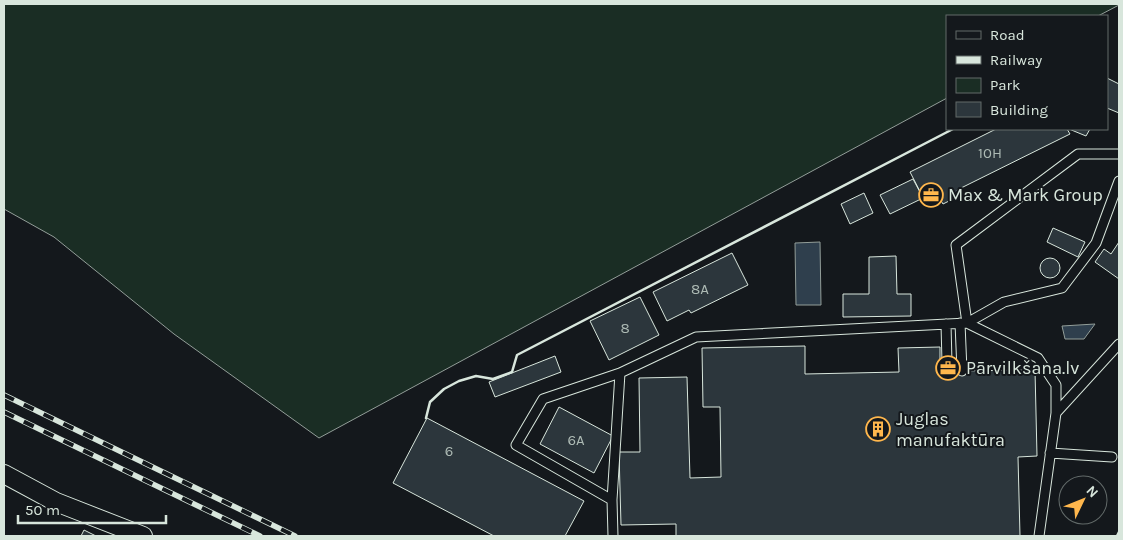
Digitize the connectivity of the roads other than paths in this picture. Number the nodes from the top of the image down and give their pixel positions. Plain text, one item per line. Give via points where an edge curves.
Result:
1 (1119, 154) edge
2 (1119, 181) edge
3 (964, 323) junction
4 (946, 324) junction
5 (1119, 344) edge
6 (947, 363) dead end
7 (962, 371) dead end
8 (620, 373) junction
9 (1056, 412) junction
10 (1050, 453) junction
11 (1112, 457) dead end
12 (4, 474) edge
13 (612, 500) junction
14 (143, 536) edge
15 (613, 536) edge
16 (1039, 536) edge

1 - 3 lane via 1078,154 956,245
2 - 3 lane via 1096,243 1062,288 1004,302
3 - 4 lane
3 - 7 lane
3 - 9 lane via 1038,358 1056,386
4 - 6 lane
4 - 8 lane via 696,337
5 - 9 lane
8 - 13 lane
8 - 13 lane via 543,400 516,445
9 - 10 lane
10 - 11 lane
10 - 16 lane
12 - 14 street via 56,502
13 - 15 lane

